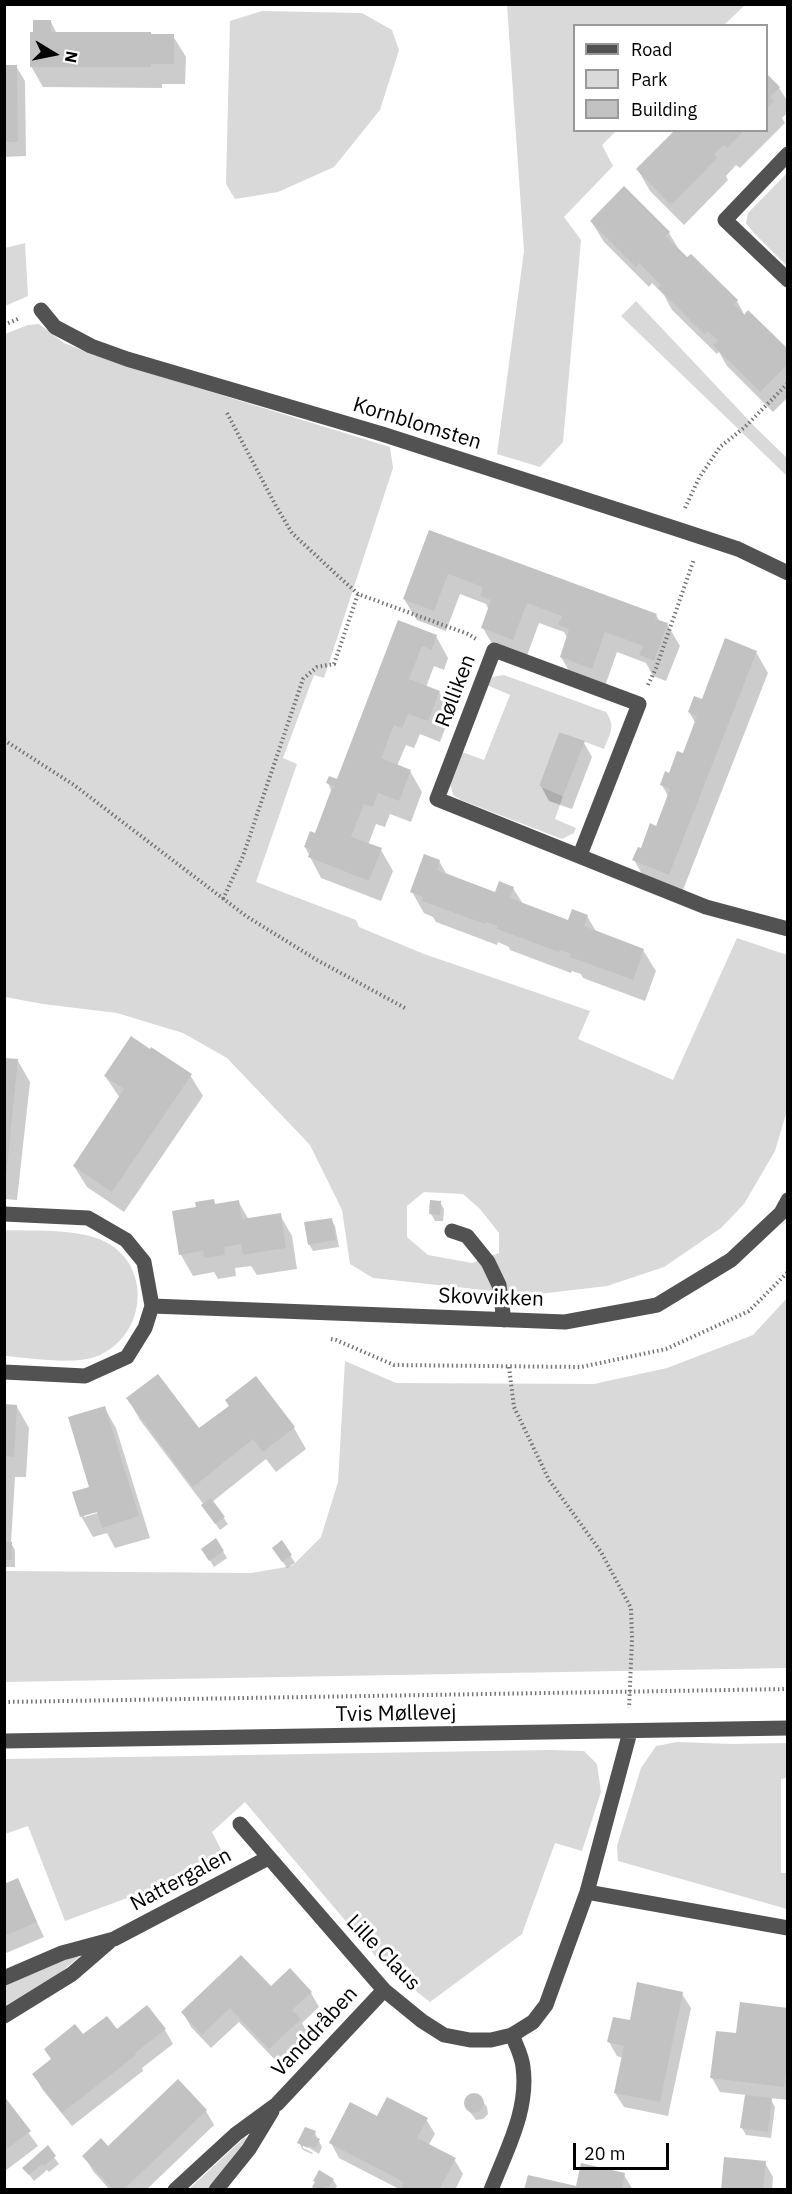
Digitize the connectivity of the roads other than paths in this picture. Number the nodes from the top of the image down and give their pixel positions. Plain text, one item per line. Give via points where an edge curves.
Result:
1 (788, 154) edge
2 (788, 280) edge
3 (41, 310) dead end
4 (788, 573) edge
5 (580, 855) junction
6 (788, 929) edge
7 (788, 1200) edge
8 (4, 1214) edge
9 (452, 1231) dead end
10 (152, 1306) junction
11 (504, 1320) junction
12 (4, 1372) edge
13 (788, 1728) edge
14 (630, 1732) junction
15 (4, 1741) edge
16 (240, 1824) dead end
17 (268, 1858) junction
18 (587, 1892) junction
19 (788, 1928) edge
20 (114, 1939) junction
21 (4, 1978) edge
22 (384, 1990) junction
23 (4, 2016) edge
24 (512, 2035) junction
25 (276, 2104) junction
26 (175, 2190) edge
27 (216, 2190) edge
28 (490, 2190) edge

1 - 2 street via 725,220
3 - 4 street, Kornblomsten via 55,327 127,359 382,434 677,529 738,549
5 - 5 street, Rølliken via 639,704 494,650 437,799
5 - 6 street, Rølliken via 706,907
7 - 11 street, Skovvikken via 781,1213 731,1260 657,1305 565,1322
8 - 10 street via 88,1218 126,1240 144,1262
9 - 11 street via 467,1236 488,1262 499,1285
10 - 11 street, Skovvikken
10 - 12 street via 145,1328 127,1357 85,1376
13 - 14 street, Tvis Møllevej
14 - 15 street, Tvis Møllevej
14 - 18 street, Lille Claus
16 - 17 street, Lille Claus
17 - 20 street, Nattergalen
17 - 22 street, Lille Claus
18 - 19 street
18 - 24 street, Lille Claus via 546,2005 533,2022
20 - 21 street, Nattergalen via 62,1953
20 - 23 street, Nattergalen via 72,1974
22 - 24 street, Lille Claus via 444,2035 470,2040
22 - 25 street, Vanddråben
24 - 28 street via 523,2066 523,2094 519,2120
25 - 26 street, Vanddråben via 236,2134
25 - 27 street, Vanddråben via 249,2149

